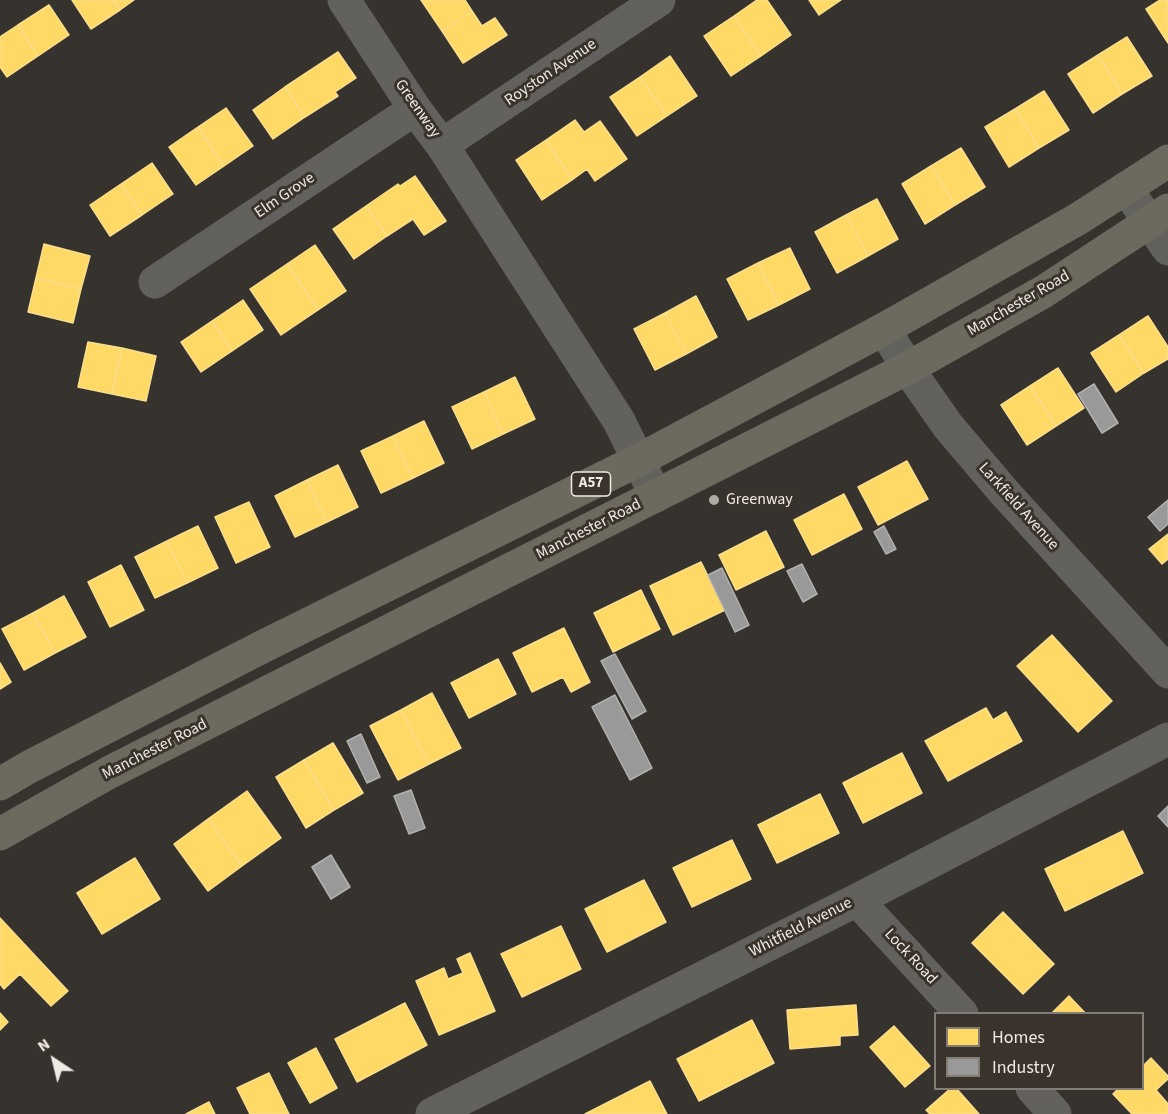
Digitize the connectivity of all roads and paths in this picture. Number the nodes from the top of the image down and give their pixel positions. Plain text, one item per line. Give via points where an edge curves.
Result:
1 (344, 0) edge
2 (659, 0) edge
3 (415, 109) junction
4 (442, 146) junction
5 (1168, 160) edge
6 (1126, 188) junction
7 (1159, 216) edge
8 (1168, 249) edge
9 (155, 282) dead end
10 (884, 329) junction
11 (908, 368) junction
12 (639, 460) junction
13 (656, 496) junction
14 (1168, 672) edge
15 (1168, 739) edge
16 (0, 784) edge
17 (0, 834) edge
18 (857, 900) junction
19 (960, 1012) edge
20 (1033, 1090) edge
21 (432, 1114) edge
22 (1055, 1114) edge

1 - 3 street, Greenway
2 - 4 street, Royston Avenue
3 - 4 street, Greenway
3 - 9 street, Elm Grove
4 - 12 street, Greenway via 619,421
5 - 6 main road, A57
6 - 7 street
6 - 10 main road, A57
7 - 8 street
7 - 11 main road, Manchester Road / A57 via 1043,292
10 - 11 street, Larkfield Avenue
10 - 12 main road, A57
11 - 13 main road, Manchester Road / A57
11 - 14 street, Larkfield Avenue via 969,451
12 - 13 street, Greenway
12 - 16 main road, A57 via 262,647
13 - 17 main road, Manchester Road / A57 via 110,772
15 - 18 street, Whitfield Avenue
18 - 19 street, Lock Road
18 - 21 street, Whitfield Avenue
20 - 22 street

